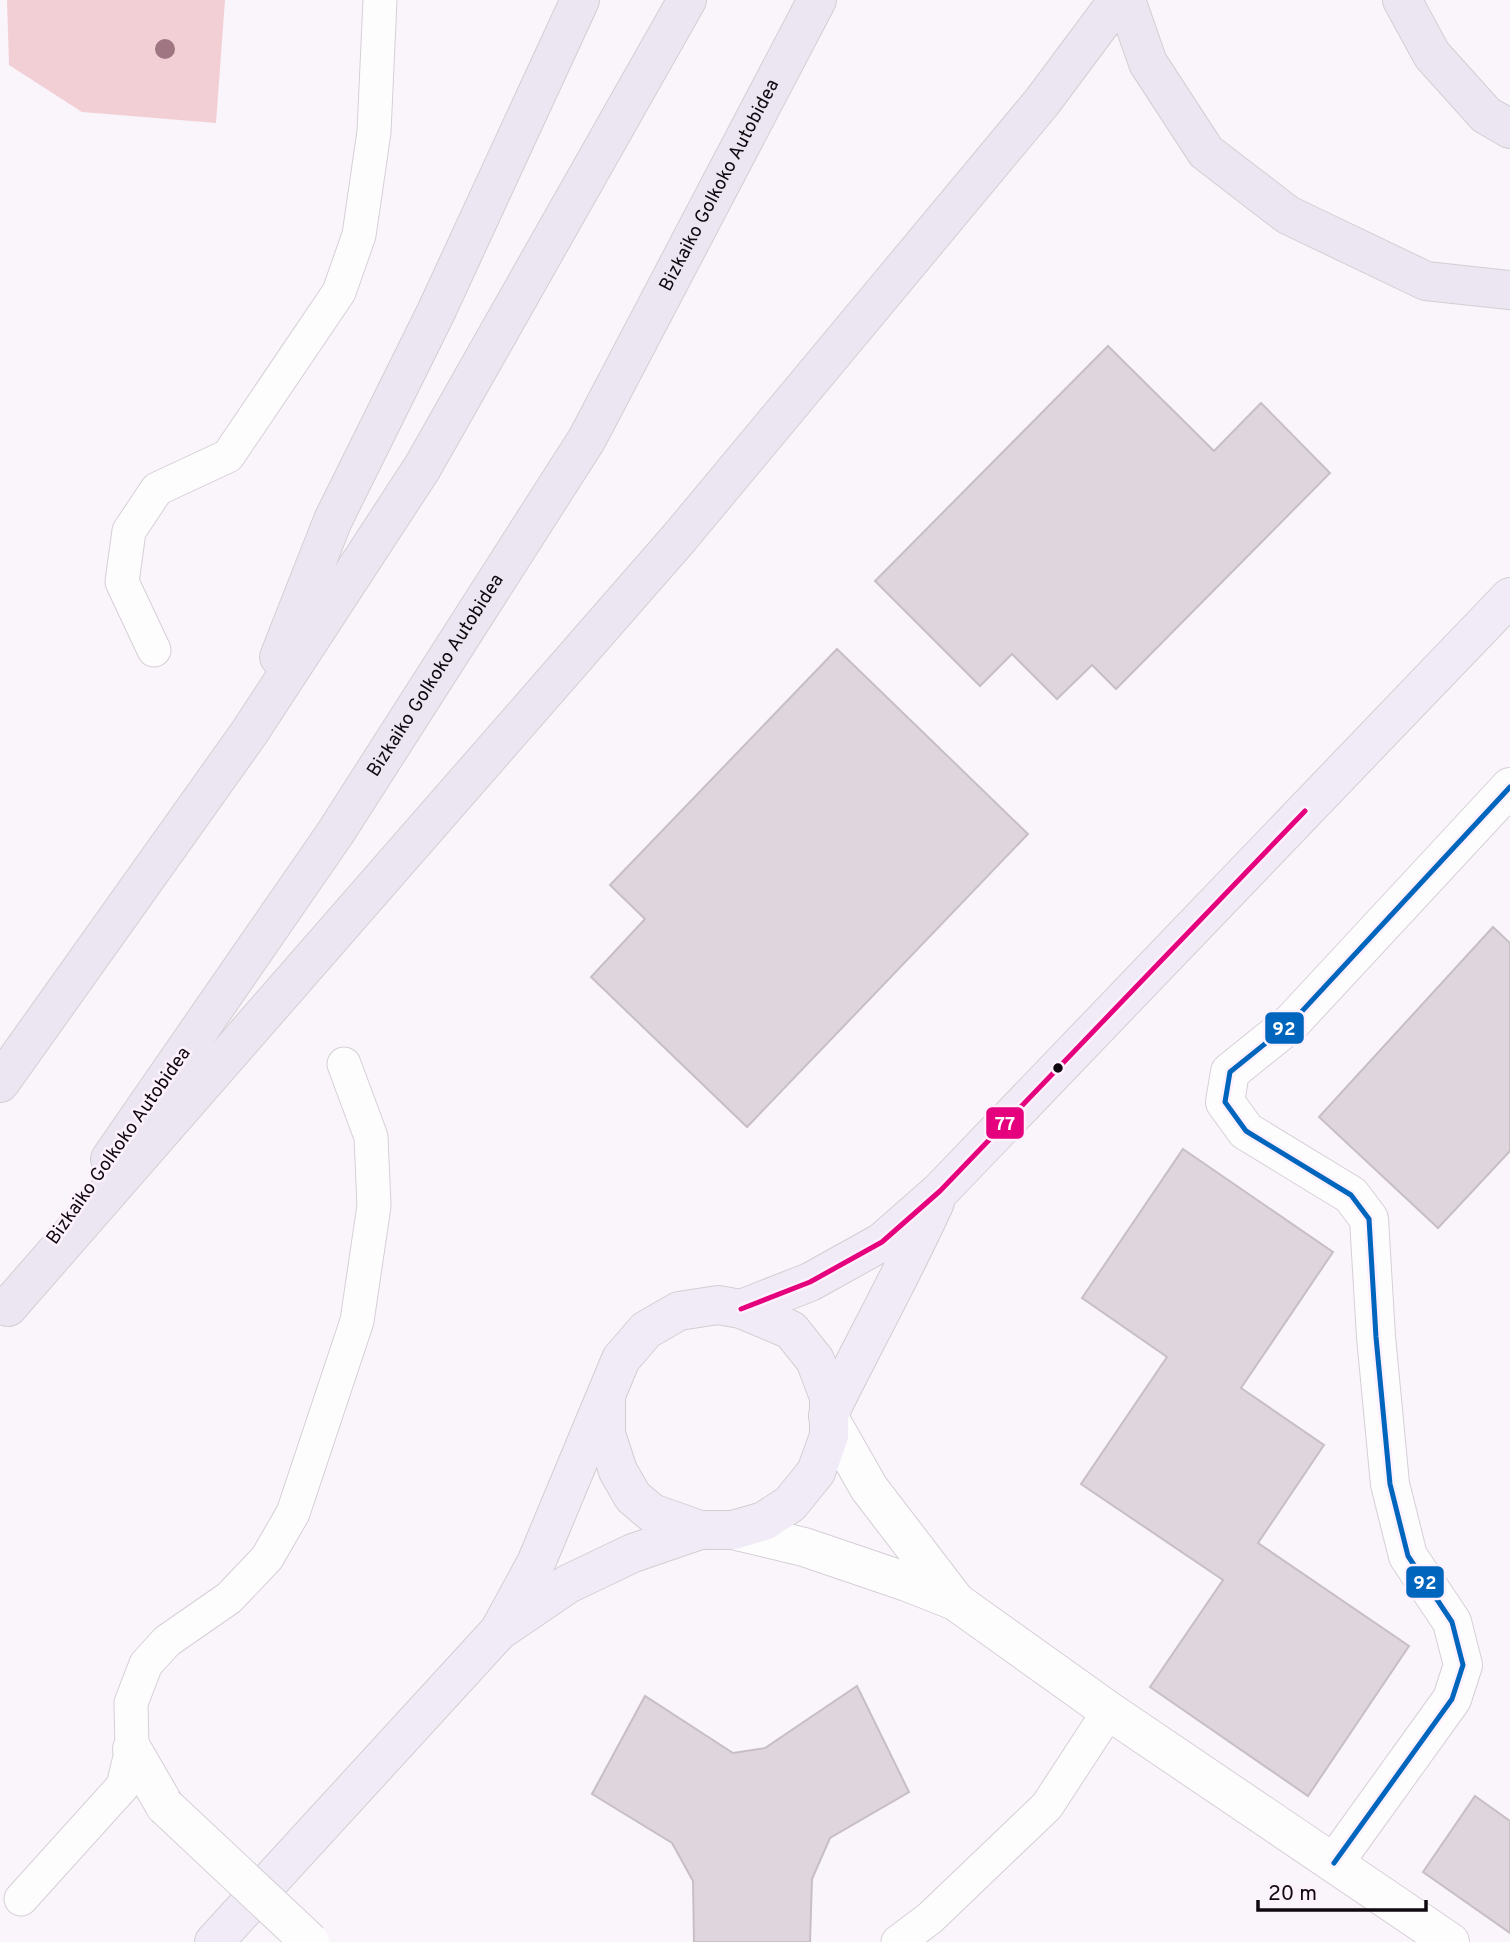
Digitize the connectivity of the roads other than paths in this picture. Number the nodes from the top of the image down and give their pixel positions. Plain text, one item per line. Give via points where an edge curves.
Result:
1 (380, 0) edge
2 (580, 0) edge
3 (687, 0) edge
4 (817, 0) edge
5 (1118, 0) edge
6 (1126, 0) edge
7 (1402, 0) edge
8 (1510, 129) edge
9 (1510, 290) edge
10 (1510, 597) edge
11 (154, 650) dead end
12 (249, 733) junction
13 (1510, 787) edge
14 (344, 1064) dead end
15 (0, 1083) edge
16 (940, 1191) junction
17 (741, 1309) junction
18 (4, 1313) edge
19 (607, 1395) junction
20 (828, 1416) junction
21 (716, 1530) junction
22 (955, 1601) junction
23 (499, 1631) junction
24 (1109, 1711) junction
25 (132, 1749) junction
26 (1334, 1863) junction
27 (21, 1899) dead end
28 (214, 1942) edge
29 (310, 1942) edge
30 (898, 1942) edge
31 (1450, 1942) edge

1 - 11 lane via 374,132 359,235 339,292 228,456 157,489 129,531 122,582
2 - 12 highway via 436,312 333,520
3 - 12 highway via 422,468
4 - 18 highway, Bizkaiko Golkoko Autobidea via 587,439 336,832
5 - 18 highway via 1042,102 680,537
6 - 9 highway via 1148,63 1206,152 1277,207 1426,281
7 - 8 highway via 1432,55 1486,115
10 - 16 highway
12 - 15 highway
13 - 26 street via 1292,1022 1230,1072 1225,1102 1247,1131 1351,1195 1369,1219 1390,1484 1408,1556 1452,1622 1463,1665 1452,1699
14 - 25 lane via 371,1138 374,1206 357,1321 293,1513 267,1558 229,1598 167,1641 146,1664 131,1703
16 - 17 highway via 882,1242 810,1282
16 - 20 highway
17 - 19 highway via 718,1305 680,1311 646,1330 621,1359
17 - 20 highway via 791,1330 815,1360 829,1396
19 - 21 highway via 606,1434 618,1471 633,1497 652,1513
19 - 23 highway via 536,1563
20 - 21 highway via 829,1436 816,1472 790,1504 764,1521
20 - 22 street via 869,1488
21 - 22 street via 804,1547
21 - 23 highway via 633,1553 568,1584
22 - 24 street
23 - 28 highway
24 - 26 street
24 - 30 lane via 1047,1806 930,1918
25 - 27 lane via 122,1786
25 - 29 street, bridge via 165,1806
26 - 31 street

